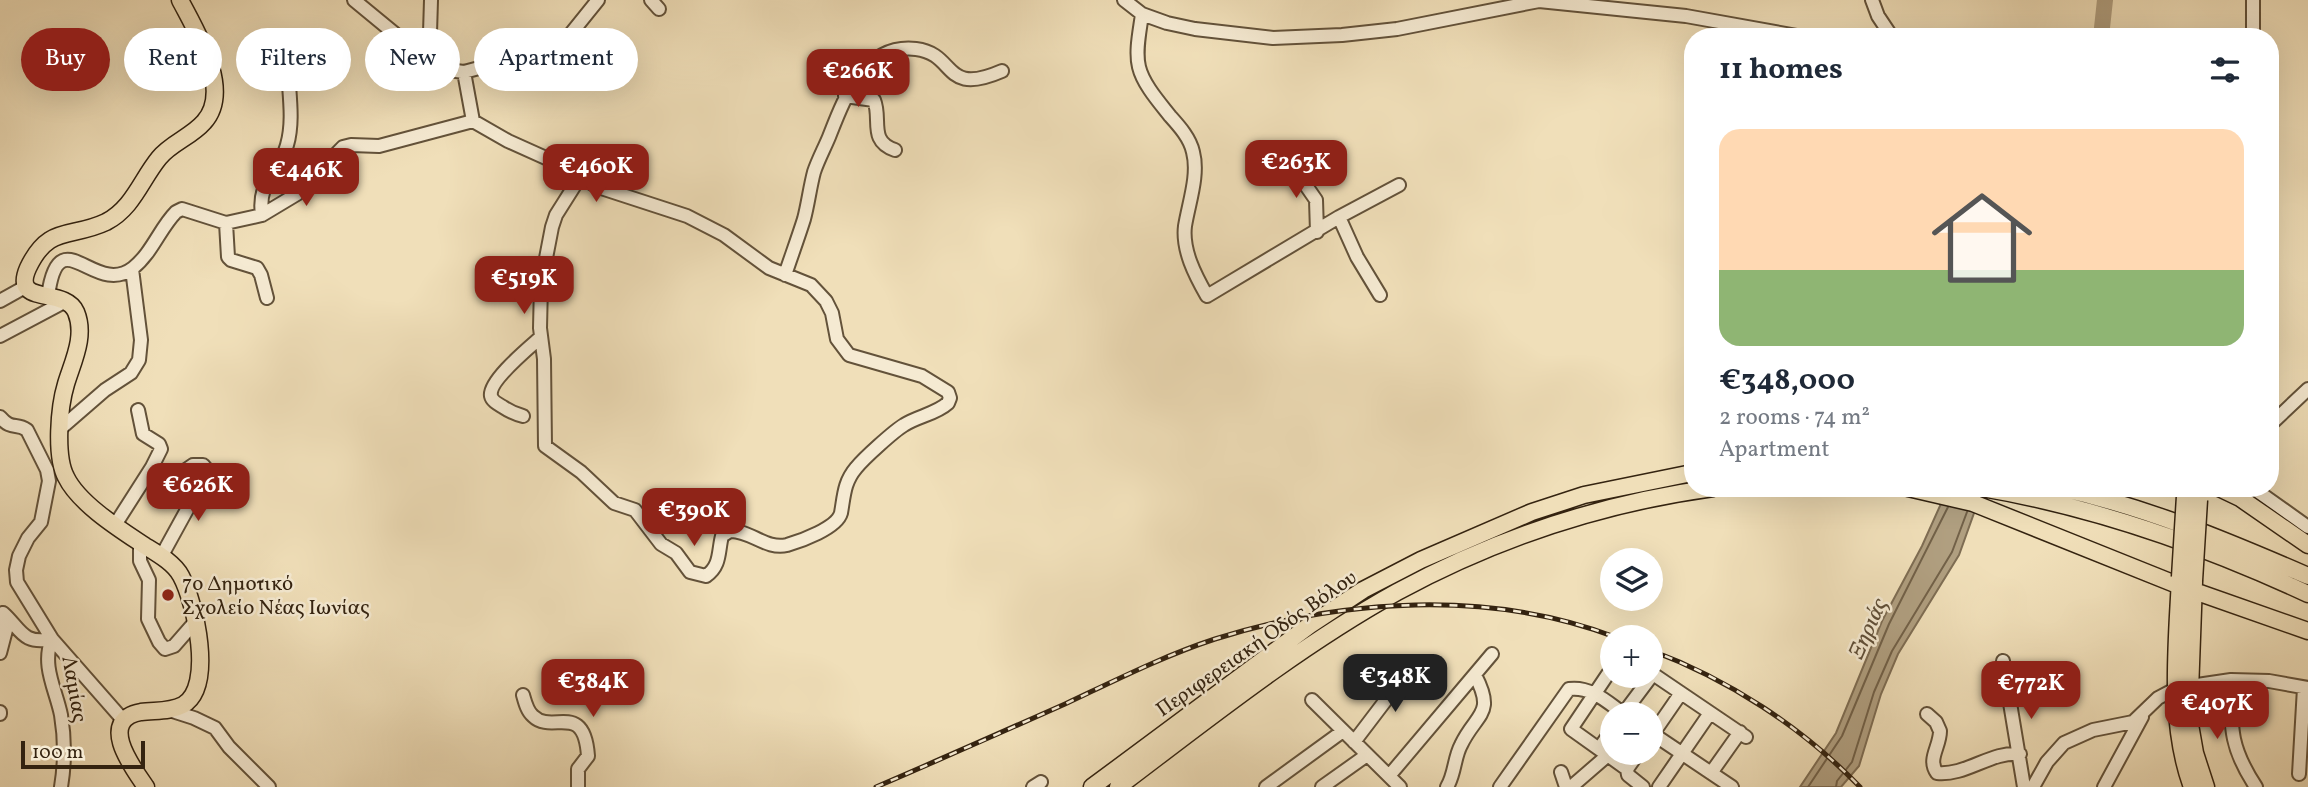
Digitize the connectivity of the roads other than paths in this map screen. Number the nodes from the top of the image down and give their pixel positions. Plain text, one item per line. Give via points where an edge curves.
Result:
1 (180, 0) edge
2 (354, 0) edge
3 (431, 0) edge
4 (597, 0) edge
5 (1124, 0) edge
6 (1872, 0) edge
7 (2253, 0) edge
8 (1142, 13) junction
9 (388, 28) edge
10 (430, 28) edge
11 (1752, 28) edge
12 (1886, 28) edge
13 (2253, 28) edge
14 (1002, 71) dead end
15 (460, 72) edge
16 (464, 72) junction
17 (290, 91) edge
18 (845, 96) junction
19 (473, 121) junction
20 (895, 150) dead end
21 (1291, 164) dead end
22 (580, 177) junction
23 (1399, 185) dead end
24 (262, 215) junction
25 (1339, 217) junction
26 (226, 223) junction
27 (1317, 232) junction
28 (132, 269) junction
29 (785, 275) junction
30 (25, 287) junction
31 (1380, 295) dead end
32 (48, 296) junction
33 (267, 298) dead end
34 (0, 301) edge
35 (66, 301) junction
36 (0, 336) edge
37 (541, 337) junction
38 (2308, 389) edge
39 (138, 410) dead end
40 (523, 416) dead end
41 (2279, 416) edge
42 (0, 417) edge
43 (13, 427) junction
44 (60, 429) junction
45 (0, 435) edge
46 (152, 467) junction
47 (212, 475) junction
48 (1684, 475) edge
49 (58, 478) junction
50 (1684, 493) edge
51 (1949, 497) edge
52 (2024, 497) edge
53 (2094, 497) edge
54 (2193, 497) edge
55 (2238, 497) edge
56 (2266, 497) edge
57 (233, 500) dead end
58 (115, 525) junction
59 (2308, 527) edge
60 (140, 543) junction
61 (2308, 545) edge
62 (161, 557) junction
63 (2308, 576) edge
64 (2187, 584) junction
65 (2308, 594) edge
66 (1, 611) edge
67 (195, 622) junction
68 (2308, 631) edge
69 (52, 639) junction
70 (0, 653) edge
71 (1492, 654) dead end
72 (2003, 661) dead end
73 (1411, 667) dead end
74 (1475, 675) junction
75 (2231, 680) junction
76 (1663, 681) edge
77 (1600, 685) edge
78 (2184, 686) junction
79 (2306, 688) edge
80 (1594, 693) junction
81 (1681, 693) junction
82 (523, 695) dead end
83 (1312, 700) dead end
84 (1607, 702) edge
85 (166, 709) junction
86 (1710, 713) junction
87 (1927, 714) dead end
88 (2143, 714) junction
89 (1663, 718) edge
90 (124, 721) junction
91 (1343, 731) junction
92 (1354, 742) junction
93 (1663, 743) edge
94 (1600, 750) edge
95 (1681, 754) junction
96 (2020, 754) junction
97 (1367, 755) junction
98 (1600, 755) edge
99 (1621, 765) edge
100 (1630, 765) edge
101 (1627, 769) junction
102 (1561, 772) dead end
103 (2300, 774) dead end
104 (1389, 776) junction
105 (1712, 779) edge
106 (61, 787) edge
107 (146, 787) edge
108 (269, 787) edge
109 (578, 787) edge
110 (1092, 787) edge
111 (1118, 787) edge
112 (1266, 787) edge
113 (1322, 787) edge
114 (1400, 787) edge
115 (1447, 787) edge
116 (1500, 787) edge
117 (1569, 787) edge
118 (1643, 787) edge
119 (1659, 787) edge
120 (1732, 787) edge
121 (2024, 787) edge
122 (2033, 787) edge
123 (2104, 787) edge
124 (2192, 787) edge
125 (2206, 787) edge
126 (2256, 787) edge

1 - 30 main road via 213,74 210,114 160,156 135,196 115,216 46,243 28,268
2 - 9 street
3 - 10 street
4 - 16 street via 557,45
5 - 8 street
6 - 12 street
7 - 13 street
8 - 11 street via 1195,29 1273,38 1378,31 1539,1
8 - 27 street via 1139,70 1194,152 1186,243 1208,296
14 - 18 street via 978,80 963,79 924,51 905,49 866,67
15 - 16 street
16 - 19 street
17 - 24 street via 290,134 285,154 263,188
18 - 20 street via 874,100 877,135
18 - 29 street via 814,171
19 - 22 street
19 - 24 street via 379,146 343,147 297,194
21 - 27 street via 1316,200
22 - 29 street via 618,195 687,216
22 - 37 street via 552,227 541,284
23 - 25 street
24 - 26 street
25 - 27 street
25 - 31 street via 1356,257
26 - 28 street via 182,209
26 - 33 street via 228,257 257,268
28 - 32 street via 108,274 62,260 53,268
28 - 44 street via 141,340 139,360 131,373
29 - 37 street via 811,285 826,301 837,339 849,355 922,376 950,398 943,407 904,425 858,466 846,484 840,514 832,525 778,546 736,531 726,532 717,564 706,576 690,572 676,552 660,544 635,510 614,503 545,446
30 - 32 main road
30 - 34 street
32 - 35 main road
35 - 36 street
35 - 44 main road via 76,313 80,334 64,393
37 - 40 street via 491,389 496,403
38 - 41 street
39 - 46 street via 144,435 161,449
42 - 43 street
43 - 45 street
43 - 49 street via 27,430
44 - 49 main road
46 - 47 street via 173,479 196,464
46 - 58 street
47 - 57 street
47 - 62 street
48 - 110 main road, Περιφερειακή Οδός Βόλου via 1584,495 1532,512 1471,536 1363,590 1276,648
49 - 58 main road
49 - 69 street via 16,570 24,596
50 - 111 main road, Περιφερειακή Οδός Βόλου via 1558,523 1433,574 1312,645
51 - 64 main road
52 - 65 main road via 2075,508 2217,553
53 - 63 main road via 2190,527
54 - 64 main road, bridge
55 - 61 main road
56 - 59 street
58 - 60 main road
60 - 62 main road
60 - 67 street via 140,561 149,580 148,619 163,649 169,649
62 - 67 main road via 182,579
64 - 68 main road
64 - 78 main road
66 - 69 street via 26,638
66 - 70 street via 6,630
67 - 85 main road via 199,682 189,701
69 - 90 street
69 - 106 street, Λαμίας via 47,653 61,716
71 - 74 street
72 - 96 street
73 - 92 street
74 - 104 street
74 - 115 street via 1484,695 1483,712 1462,743
75 - 78 street
75 - 79 street
75 - 126 street via 2233,738
76 - 81 street
77 - 80 street
78 - 88 street via 2158,698
78 - 124 main road via 2179,737
78 - 125 main road via 2195,753
79 - 103 street
80 - 84 street
80 - 94 street via 1571,730
80 - 116 street via 1578,688 1567,691
81 - 86 street
81 - 89 street
82 - 109 street via 535,719 570,721 578,727 588,756 578,769
83 - 91 street
85 - 90 main road via 133,714
85 - 108 street via 215,728
86 - 95 street
86 - 105 street via 1743,735
87 - 96 street via 1940,731 1932,759 1937,773 1954,772 2003,754
88 - 122 street via 2129,724 2093,730 2066,742
88 - 123 street
90 - 107 main road via 121,743
91 - 92 street
91 - 112 street
92 - 97 street
93 - 95 street
95 - 105 street
95 - 119 street
96 - 121 street
97 - 104 street
97 - 113 street
98 - 117 street
99 - 101 street
100 - 101 street
101 - 118 street
102 - 117 street
104 - 114 street
105 - 120 street

